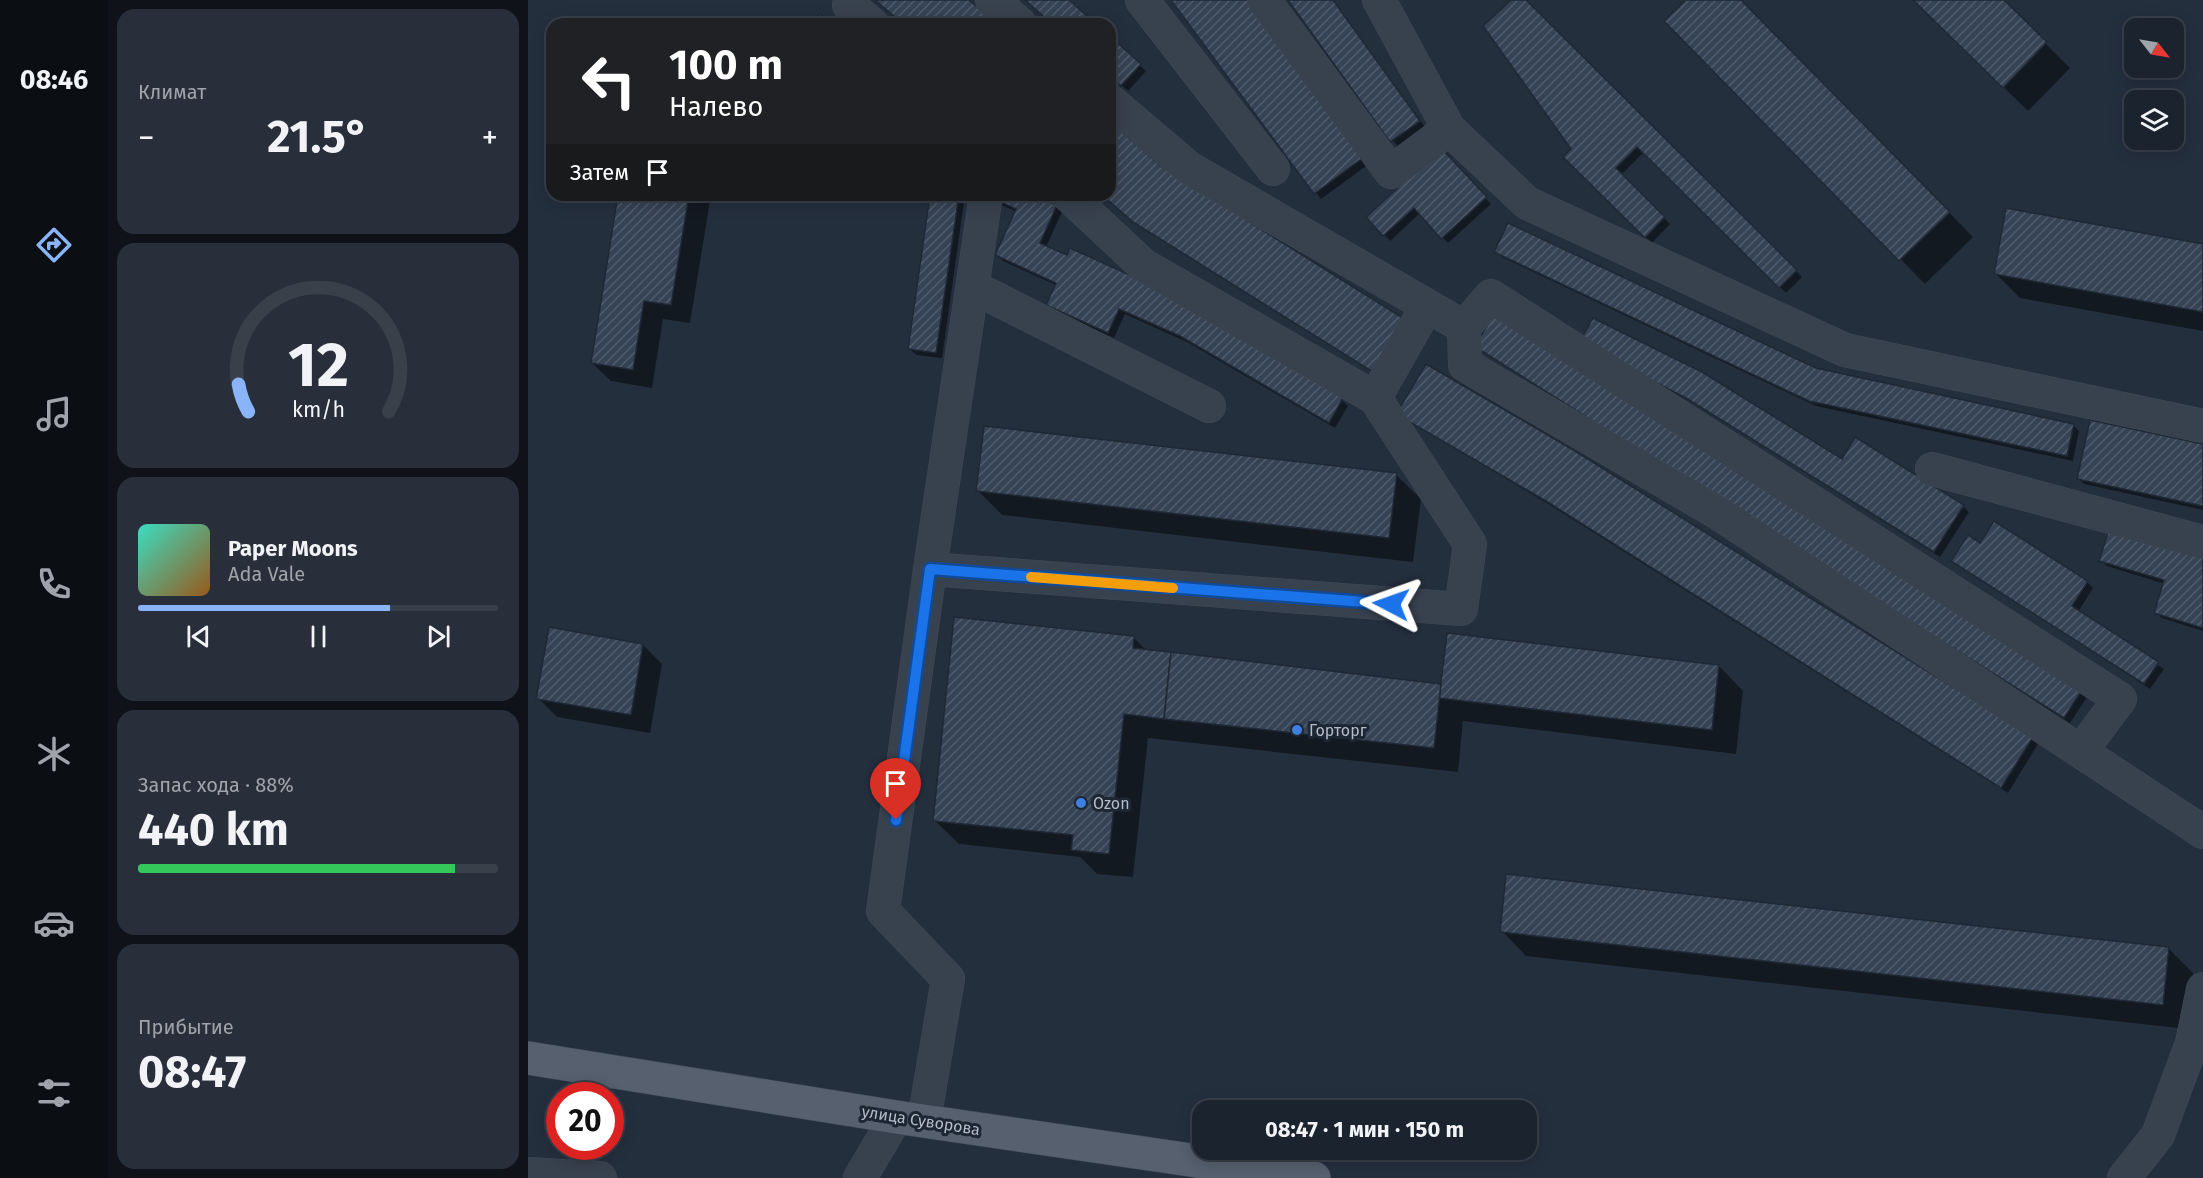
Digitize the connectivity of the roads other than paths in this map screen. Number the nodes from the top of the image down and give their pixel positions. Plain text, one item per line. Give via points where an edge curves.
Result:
1 (992, 0) edge
2 (1143, 0) edge
3 (1263, 0) edge
4 (1379, 0) edge
5 (1013, 18) edge
6 (1116, 106) edge
7 (1449, 129) junction
8 (1273, 169) dead end
9 (985, 201) edge
10 (1074, 201) edge
11 (972, 287) junction
12 (1427, 306) junction
13 (1464, 327) junction
14 (1376, 398) junction
15 (1209, 406) dead end
16 (2203, 426) edge
17 (1932, 469) dead end
18 (2203, 542) edge
19 (930, 569) junction
20 (2081, 751) junction
21 (2203, 832) edge
22 (2203, 989) edge
23 (528, 1058) edge
24 (910, 1119) junction
25 (528, 1174) edge
26 (600, 1178) edge
27 (860, 1178) edge
28 (1314, 1178) edge
29 (2124, 1178) edge

1 - 5 street
2 - 8 street
3 - 7 street via 1391,172
4 - 7 street
6 - 12 street via 1189,168
7 - 16 street via 1527,203 1845,350
9 - 11 street
10 - 14 street via 1143,265
11 - 15 street
11 - 19 street
12 - 13 street
12 - 14 street
13 - 20 street via 1465,365 1718,513
13 - 20 street via 1491,296 2120,699
14 - 19 street via 1470,544 1461,609
17 - 18 street
19 - 24 street via 883,911 948,979
20 - 21 street
22 - 29 street via 2192,1043 2158,1135
23 - 24 main road, улица Суворова
24 - 27 street
24 - 28 main road, улица Суворова
25 - 26 street

